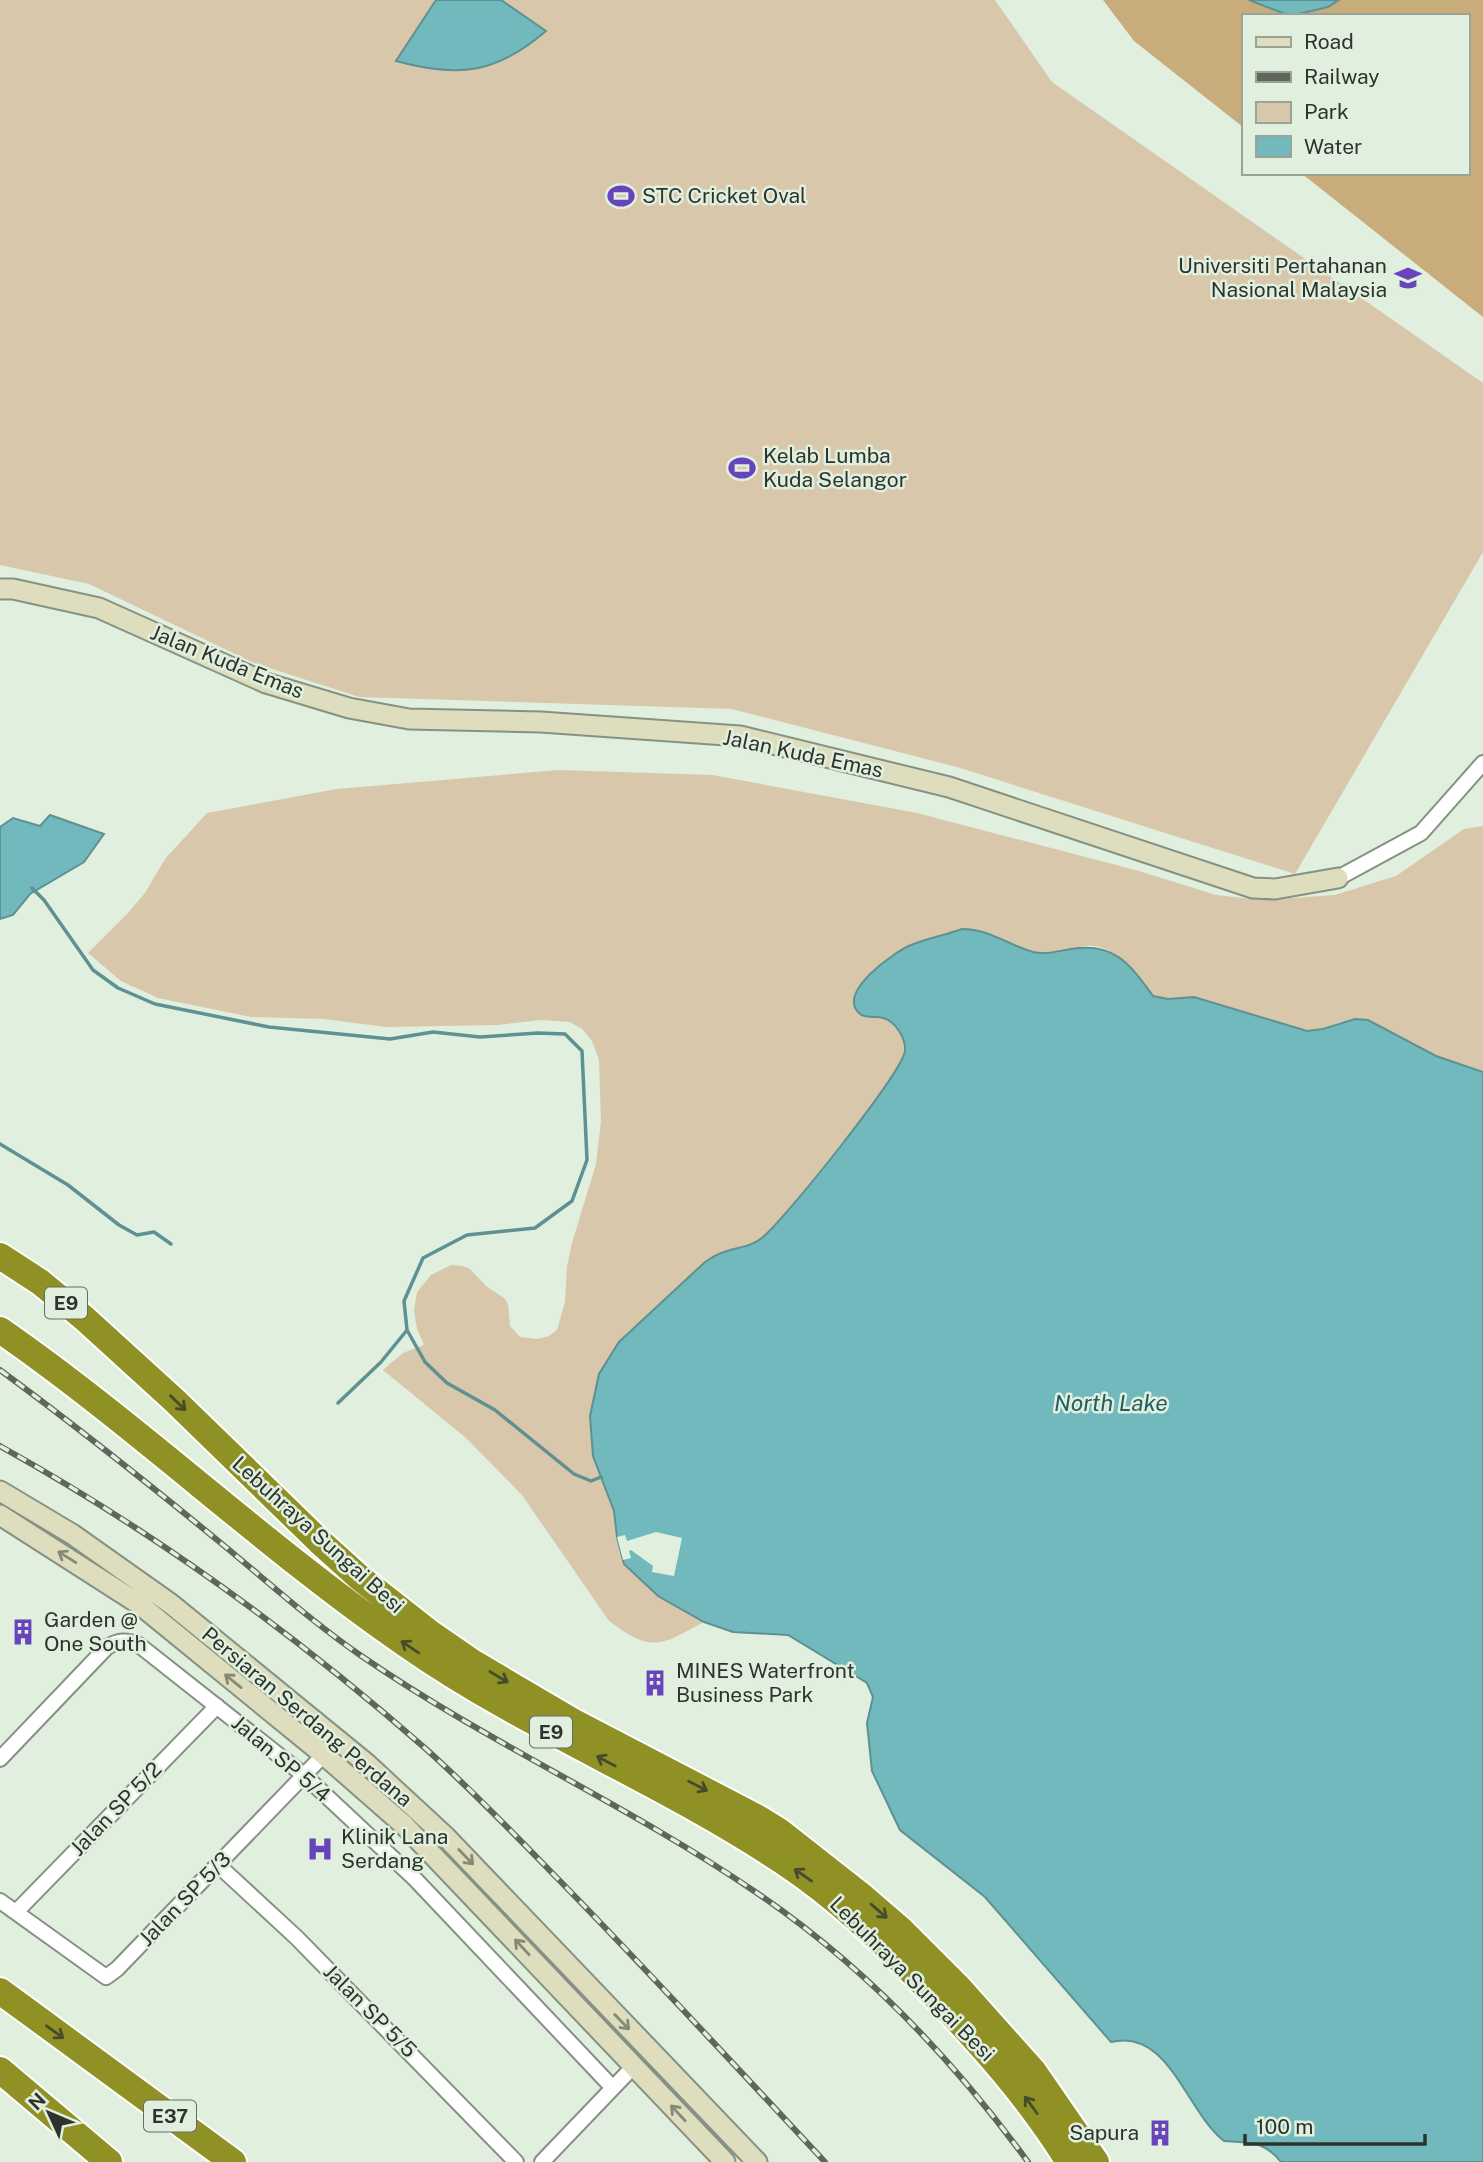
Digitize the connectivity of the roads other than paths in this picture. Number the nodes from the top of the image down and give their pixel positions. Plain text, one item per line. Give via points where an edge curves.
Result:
1 (0, 589) edge
2 (1483, 764) edge
3 (1339, 878) joint
4 (0, 1256) edge
5 (0, 1330) edge
6 (0, 1492) edge
7 (0, 1515) edge
8 (217, 1706) junction
9 (339, 1739) junction
10 (324, 1755) junction
11 (0, 1759) edge
12 (305, 1776) junction
13 (218, 1865) junction
14 (0, 1901) edge
15 (16, 1912) junction
16 (0, 1991) edge
17 (634, 2066) junction
18 (0, 2070) edge
19 (613, 2088) junction
20 (724, 2127) junction
21 (707, 2143) junction
22 (109, 2162) edge
23 (233, 2162) edge
24 (516, 2162) edge
25 (542, 2162) edge
26 (725, 2162) edge
27 (757, 2162) edge
28 (1069, 2162) edge
29 (1096, 2162) edge

1 - 3 main road, Jalan Kuda Emas via 99,608 266,683 349,708 409,719 541,722 740,736 949,787 1253,888 1275,889
2 - 3 street, Jalan Kuda Emas via 1421,833
4 -> 29 highway, Lebuhraya Sungai Besi / E9 via 84,1318 318,1541 419,1625 572,1721 758,1818 863,1897 959,1988 1034,2072
28 -> 5 highway, Lebuhraya Sungai Besi / E9 via 1029,2100 906,1965 838,1900 740,1835 512,1711 409,1647
6 - 9 main road, Persiaran Serdang Perdana via 72,1534 171,1604
10 -> 7 main road, Persiaran Serdang Perdana via 139,1604
8 - 11 street, Jalan SP 5/4 via 139,1645 121,1641 107,1647
8 - 12 street, Jalan SP 5/4
8 - 15 street, Jalan SP 5/2
9 - 10 street, Jalan SP 5/3
9 -> 20 main road, Persiaran Serdang Perdana via 446,1837
10 - 12 street, Jalan SP 5/3
17 -> 10 main road, Persiaran Serdang Perdana via 425,1845
12 - 13 street, Jalan SP 5/3
12 - 19 street, Jalan SP 5/4 via 415,1879
13 - 15 street, Jalan SP 5/3 via 106,1977
13 - 24 street, Jalan SP 5/5 via 297,1937
14 - 15 street
16 -> 23 highway, E37
17 - 19 street
21 -> 17 main road, Persiaran Serdang Perdana
18 - 22 highway
19 - 25 street
20 - 21 main road
20 - 27 main road, Persiaran Serdang Perdana
21 - 26 main road, Persiaran Serdang Perdana

